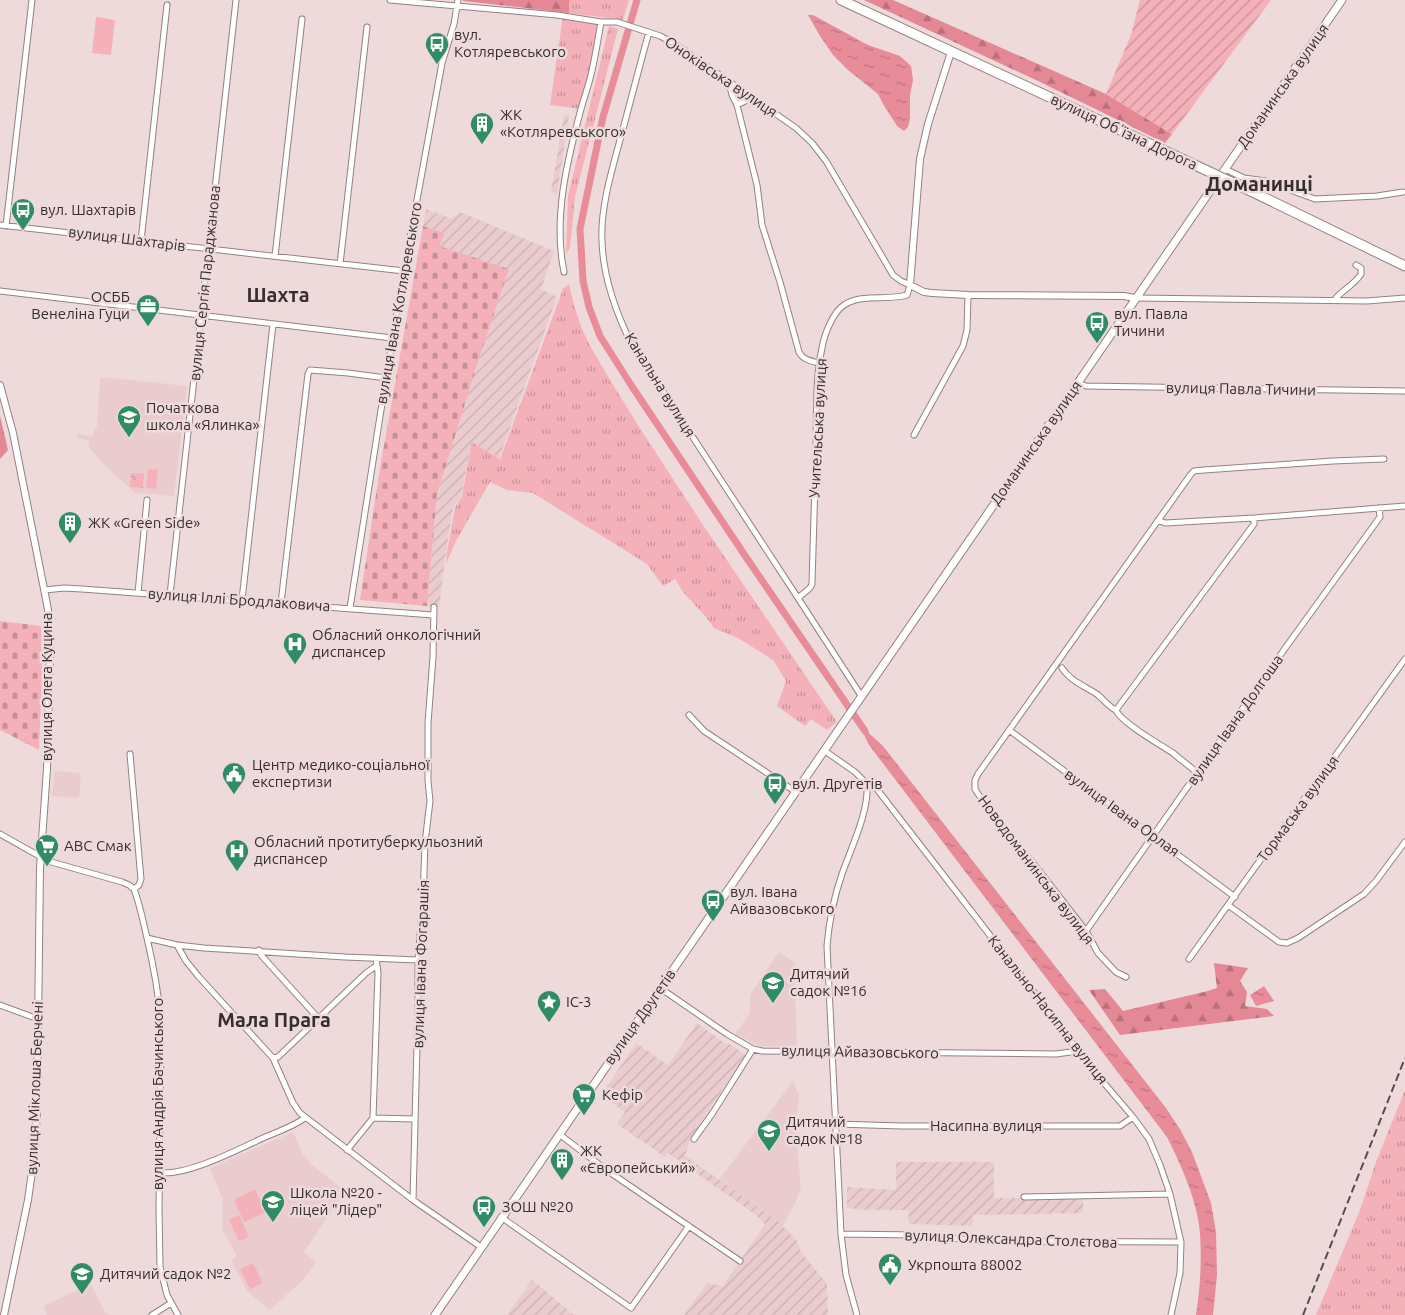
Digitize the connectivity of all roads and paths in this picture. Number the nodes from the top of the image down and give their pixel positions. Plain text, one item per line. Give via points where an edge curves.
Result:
1 (32, 0) edge
2 (236, 0) edge
3 (390, 0) edge
4 (841, 0) edge
5 (1342, 0) edge
6 (458, 3) edge
7 (168, 5) dead end
8 (302, 20) dead end
9 (601, 22) junction
10 (367, 27) dead end
11 (649, 32) junction
12 (951, 52) junction
13 (729, 82) junction
14 (752, 97) junction
15 (737, 105) junction
16 (1224, 170) joint
17 (1217, 181) dead end
18 (1402, 192) dead end
19 (0, 225) edge
20 (6, 226) junction
21 (141, 241) junction
22 (209, 249) junction
23 (275, 256) junction
24 (340, 264) junction
25 (1356, 265) dead end
26 (1405, 266) edge
27 (404, 271) junction
28 (564, 272) dead end
29 (910, 285) junction
30 (0, 291) edge
31 (968, 295) junction
32 (1135, 298) junction
33 (1405, 298) edge
34 (1337, 300) junction
35 (201, 315) junction
36 (273, 324) junction
37 (392, 338) junction
38 (820, 363) junction
39 (386, 378) junction
40 (1078, 382) junction
41 (0, 385) edge
42 (1405, 391) edge
43 (914, 435) dead end
44 (1384, 459) dead end
45 (147, 500) dead end
46 (1405, 506) edge
47 (1380, 508) junction
48 (1254, 518) junction
49 (1158, 520) junction
50 (45, 590) junction
51 (138, 593) junction
52 (170, 595) junction
53 (798, 598) junction
54 (242, 600) junction
55 (281, 604) junction
56 (434, 607) dead end
57 (350, 608) junction
58 (433, 616) junction
59 (1405, 659) edge
60 (1062, 668) dead end
61 (862, 697) junction
62 (1116, 710) junction
63 (689, 715) dead end
64 (846, 720) joint
65 (1009, 730) junction
66 (825, 751) junction
67 (130, 754) dead end
68 (1198, 773) junction
69 (867, 784) junction
70 (796, 792) junction
71 (0, 834) edge
72 (1153, 836) junction
73 (1405, 842) edge
74 (40, 857) junction
75 (134, 889) junction
76 (1235, 897) junction
77 (1228, 906) junction
78 (1086, 931) junction
79 (147, 938) junction
80 (177, 945) junction
81 (259, 950) junction
82 (376, 958) junction
83 (1189, 959) dead end
84 (418, 960) junction
85 (376, 966) junction
86 (1126, 977) dead end
87 (660, 988) junction
88 (0, 1005) edge
89 (318, 1018) junction
90 (38, 1019) junction
91 (753, 1049) junction
92 (1078, 1051) junction
93 (832, 1052) junction
94 (273, 1058) junction
95 (1133, 1117) junction
96 (305, 1118) junction
97 (373, 1118) junction
98 (415, 1119) junction
99 (836, 1124) junction
100 (559, 1134) junction
101 (694, 1139) dead end
102 (347, 1150) junction
103 (160, 1173) junction
104 (1170, 1194) junction
105 (1024, 1197) dead end
106 (413, 1200) junction
107 (501, 1217) junction
108 (689, 1226) junction
109 (841, 1234) junction
110 (1182, 1242) junction
111 (481, 1248) junction
112 (740, 1261) dead end
113 (171, 1303) junction
114 (4, 1315) edge
115 (152, 1315) edge
116 (178, 1315) edge
117 (435, 1315) edge
118 (857, 1315) edge
119 (1172, 1315) edge

1 - 20 street
2 - 22 street, вулиця Сергія Параджанова
3 - 6 street, Оноківська вулиця
4 - 12 highway, вулиця Обʼїзна Дорога
5 - 16 main road, Доманинська вулиця
6 - 9 street, Оноківська вулиця
6 - 27 street, вулиця Івана Котляревського via 442,63
7 - 21 street
8 - 23 street
9 - 11 street, Оноківська вулиця via 617,22
9 - 28 street via 597,51 562,194 560,252
10 - 24 street
11 - 13 street, Оноківська вулиця via 674,43
11 - 53 street, Канальна вулиця via 616,153 605,208 602,240 612,296 630,341
12 - 26 highway, вулиця Обʼїзна Дорога, bridge
12 - 29 street via 920,159
13 - 14 street, Оноківська вулиця
13 - 15 street
14 - 15 street
14 - 29 street, Оноківська вулиця via 796,128 815,147 893,275
15 - 38 street via 757,185 762,225 799,352 805,359
16 - 18 street via 1315,199
17 - 32 main road, Доманинська вулиця
19 - 20 street, вулиця Шахтарів
20 - 21 street, вулиця Шахтарів
21 - 22 street, вулиця Шахтарів
22 - 23 street, вулиця Шахтарів
22 - 35 street, вулиця Сергія Параджанова
23 - 24 street, вулиця Шахтарів
24 - 27 street, вулиця Шахтарів
25 - 34 street via 1362,274
27 - 37 street, вулиця Івана Котляревського
29 - 31 street, Оноківська вулиця via 924,292
29 - 38 street, Учительська вулиця via 907,295 898,298 862,299 840,308 824,340
30 - 35 street
31 - 32 street, Оноківська вулиця
31 - 43 street via 963,346
32 - 34 street
32 - 40 main road, Доманинська вулиця
33 - 34 street
35 - 36 street
35 - 52 street, вулиця Сергія Параджанова
36 - 37 street
36 - 54 street
37 - 39 street, вулиця Івана Котляревського
38 - 53 street, Учительська вулиця via 812,584
39 - 55 street via 310,370 308,374
39 - 57 street, вулиця Івана Котляревського
40 - 42 street, вулиця Павла Тичини via 1086,386
40 - 61 main road, Доманинська вулиця
41 - 50 street, вулиця Олега Куцина
44 - 49 street, Новодоманинська вулиця via 1197,470 1187,478
45 - 51 street
46 - 47 street
47 - 48 street
47 - 68 street, вулиця Івана Долгоша via 1380,517
48 - 49 street via 1165,523
48 - 62 street via 1254,524
49 - 65 street, Новодоманинська вулиця
50 - 51 street, вулиця Іллі Бродлаковича via 64,588
50 - 74 street, вулиця Олега Куцина via 50,648
51 - 52 street, вулиця Іллі Бродлаковича
52 - 54 street, вулиця Іллі Бродлаковича
53 - 61 street, Канальна вулиця
54 - 55 street, вулиця Іллі Бродлаковича
55 - 57 street, вулиця Іллі Бродлаковича
56 - 58 street, вулиця Івана Фогарашія
57 - 58 street, вулиця Іллі Бродлаковича
58 - 84 street, вулиця Івана Фогарашія via 428,723 430,801
59 - 76 street, Тормаська вулиця
60 - 62 street via 1072,680
61 - 64 main road, Доманинська вулиця
62 - 68 street via 1127,722
63 - 70 street via 704,731
64 - 66 main road, вулиця Другетів
65 - 72 street, вулиця Івана Орлая
65 - 78 street, Новодоманинська вулиця via 978,774 975,789
66 - 69 street, Канально-Насипна вулиця
66 - 70 main road, вулиця Другетів
67 - 75 street via 141,879
68 - 72 street, вулиця Івана Долгоша
69 - 92 street, Канально-Насипна вулиця via 873,784
69 - 93 street via 864,813 841,877 828,927
70 - 87 main road, вулиця Другетів
71 - 74 street
72 - 76 street, вулиця Івана Орлая
72 - 78 street, вулиця Івана Долгоша
73 - 77 street via 1364,894 1287,943 1278,942
74 - 75 street via 122,882
74 - 90 street, вулиця Міклоша Берчені
75 - 79 street, вулиця Андрія Бачинського
76 - 77 street, Тормаська вулиця
77 - 83 street, Тормаська вулиця
78 - 86 street, Новодоманинська вулиця via 1098,954
79 - 80 street
79 - 103 street, вулиця Андрія Бачинського via 160,1018
80 - 81 street
80 - 94 street via 199,977
81 - 82 street
81 - 89 street
82 - 84 street
82 - 85 street
84 - 98 street, вулиця Івана Фогарашія
85 - 89 street
85 - 97 street
87 - 91 street, вулиця Айвазовського
87 - 100 main road, вулиця Другетів
88 - 90 street
89 - 94 street via 278,1057
90 - 114 street, вулиця Міклоша Берчені via 35,1150
91 - 93 street, вулиця Айвазовського
91 - 101 street
92 - 93 street, вулиця Айвазовського via 1056,1054
92 - 95 street, Канально-Насипна вулиця
93 - 99 street
94 - 96 street via 293,1103
95 - 99 street, Насипна вулиця via 1120,1126
95 - 104 street, Канально-Насипна вулиця via 1149,1139
96 - 102 street
96 - 103 street via 186,1170
97 - 98 street
97 - 102 street
98 - 106 street, вулиця Івана Фогарашія
99 - 109 street
100 - 107 main road, вулиця Другетів
100 - 108 street
102 - 106 street
103 - 113 street, вулиця Андрія Бачинського via 160,1267
104 - 105 street
104 - 110 street, Канально-Насипна вулиця
106 - 111 street
107 - 108 street via 631,1308
107 - 111 main road, вулиця Другетів
108 - 112 street
109 - 110 street, вулиця Олександра Столєтова via 992,1241
109 - 118 street via 846,1275
110 - 119 street, Канально-Насипна вулиця
111 - 117 main road, вулиця Другетів
113 - 115 street
113 - 116 street, вулиця Андрія Бачинського

